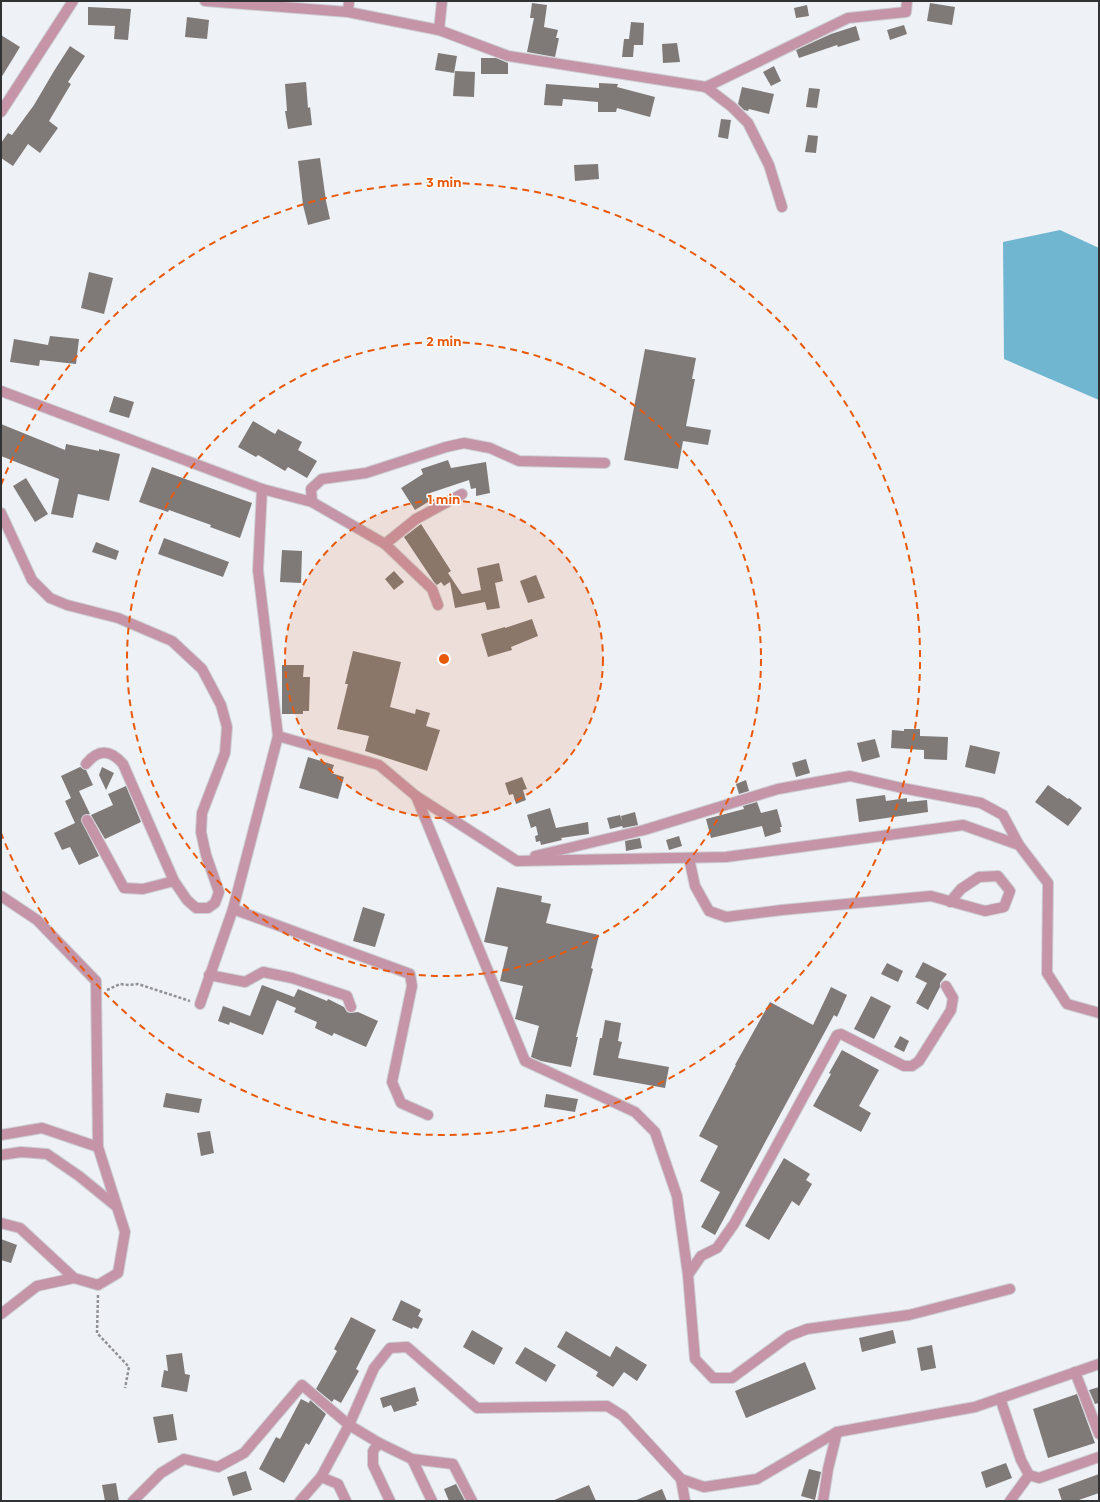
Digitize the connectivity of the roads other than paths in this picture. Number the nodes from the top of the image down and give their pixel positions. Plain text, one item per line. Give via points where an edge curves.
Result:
1 (73, 1) edge
2 (205, 1) edge
3 (349, 1) edge
4 (442, 1) edge
5 (907, 1) edge
6 (348, 12) junction
7 (439, 30) junction
8 (706, 87) junction
9 (1, 112) edge
10 (782, 207) dead end
11 (1, 391) edge
12 (605, 463) dead end
13 (262, 489) junction
14 (462, 494) dead end
15 (312, 502) junction
16 (1, 514) edge
17 (385, 544) junction
18 (438, 605) dead end
19 (278, 736) junction
20 (86, 764) dead end
21 (416, 796) junction
22 (87, 820) dead end
23 (1019, 845) junction
24 (689, 858) junction
25 (517, 861) junction
26 (174, 881) junction
27 (1, 896) edge
28 (950, 902) junction
29 (233, 909) junction
30 (209, 975) junction
31 (946, 986) dead end
32 (200, 1004) road end
33 (351, 1007) dead end
34 (1099, 1013) edge
35 (428, 1115) dead end
36 (1, 1135) edge
37 (98, 1147) junction
38 (1, 1155) edge
39 (117, 1207) junction
40 (1, 1223) edge
41 (688, 1275) junction
42 (74, 1278) junction
43 (1010, 1289) dead end
44 (1, 1314) edge
45 (1099, 1364) edge
46 (1075, 1372) junction
47 (1000, 1398) junction
48 (349, 1425) junction
49 (837, 1432) junction
50 (1099, 1434) edge
51 (379, 1443) junction
52 (1099, 1457) edge
53 (412, 1458) junction
54 (1029, 1475) junction
55 (321, 1477) junction
56 (681, 1479) junction
57 (133, 1501) edge
58 (301, 1501) edge
59 (346, 1501) edge
60 (390, 1501) edge
61 (432, 1501) edge
62 (472, 1501) edge
63 (685, 1501) edge
64 (823, 1501) edge
65 (1010, 1501) edge

1 - 9 street
2 - 6 street
3 - 6 street
4 - 7 street
5 - 8 street via 906,12 848,18
6 - 7 street
7 - 8 street via 508,56
8 - 10 street via 748,123 769,165
11 - 13 street
12 - 15 street via 519,461 490,448 464,443 366,473 322,479 311,489
13 - 15 street
13 - 19 street via 258,570
14 - 17 street via 416,519
15 - 17 street
16 - 26 street via 32,580 50,598 118,618 172,641 202,669 221,705 227,727 225,753 202,813 201,832 219,892 215,903 208,908 196,908
17 - 18 street via 432,589
19 - 21 street via 379,765
19 - 29 street
20 - 26 street via 93,755 106,752 116,756 123,764
21 - 25 street
21 - 41 street via 524,1061 635,1112 655,1132 677,1196
22 - 26 street via 124,888 143,889
23 - 24 street via 963,825 726,857
23 - 25 street via 1003,815 981,803 850,776 778,789 644,830
23 - 34 street via 1048,883 1047,973 1067,1004
24 - 25 street
24 - 28 street via 695,886 709,912 726,917 931,896
27 - 37 street via 38,920 96,981
28 - 28 street via 985,911 1004,907 1010,891 998,876 979,877 961,889
29 - 30 street
29 - 35 street via 410,974 412,986 392,1082 401,1103
30 - 32 street
30 - 33 street via 245,982 263,972 292,978 347,996
31 - 41 street via 953,998 951,1010 919,1061 912,1066 904,1066 841,1034 837,1035 734,1224 717,1248 701,1256
36 - 37 street via 42,1128
37 - 39 street
38 - 39 street via 21,1152 47,1154
39 - 42 street via 125,1232 118,1273 98,1285
40 - 42 street via 20,1228
41 - 43 street via 695,1359 713,1378 732,1378 789,1336 807,1330 909,1316
42 - 44 street via 37,1286
45 - 46 street
46 - 47 street
46 - 50 street
47 - 49 street via 975,1408
47 - 54 street via 1021,1460
48 - 51 street
48 - 55 street
48 - 56 street via 374,1368 390,1348 407,1347 477,1408 608,1406 623,1416
48 - 57 street via 302,1385 244,1453 218,1467 184,1459 161,1473
49 - 56 street via 757,1479 704,1487
49 - 64 street
51 - 53 street
51 - 60 street via 373,1451 373,1465
52 - 54 street via 1039,1478
53 - 61 street
53 - 62 street via 453,1464
54 - 65 street
55 - 58 street
55 - 59 street via 338,1484
56 - 63 street

